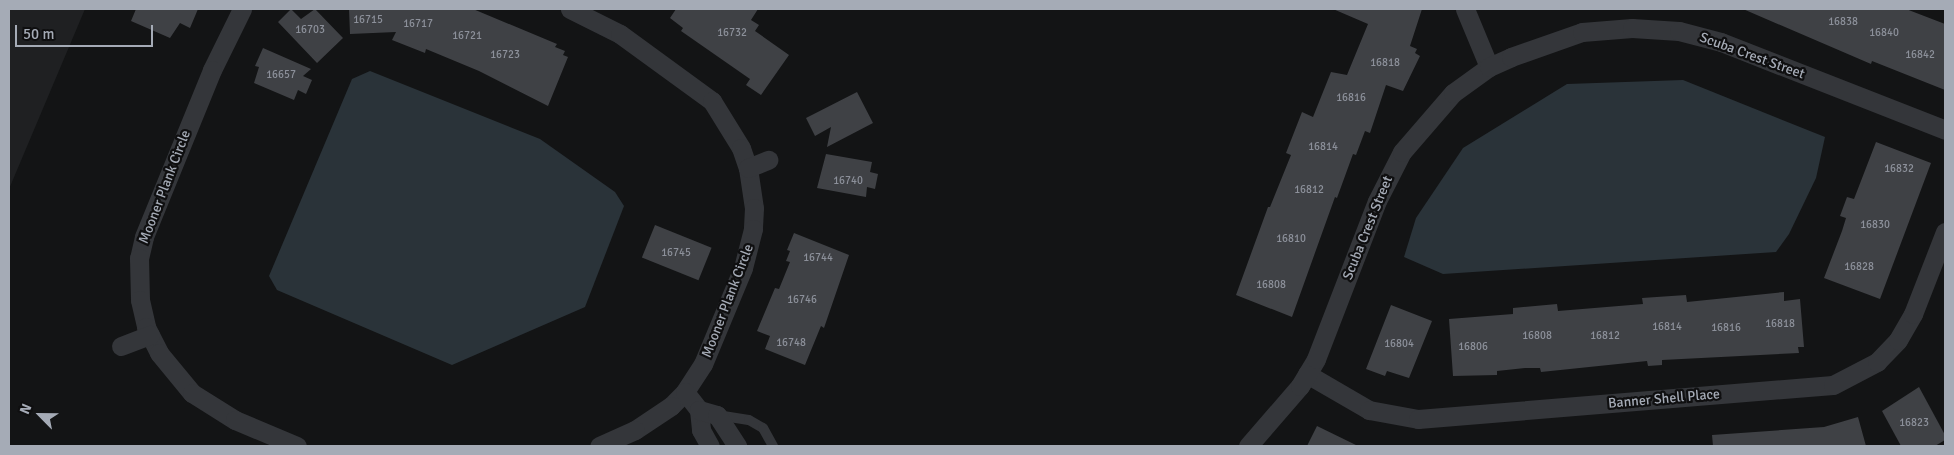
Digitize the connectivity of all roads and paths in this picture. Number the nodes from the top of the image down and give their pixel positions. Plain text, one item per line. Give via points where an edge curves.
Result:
1 (242, 9) edge
2 (570, 9) edge
3 (1465, 9) edge
4 (1489, 67) junction
5 (1945, 130) edge
6 (768, 160) dead end
7 (748, 168) junction
8 (1945, 232) edge
9 (150, 335) junction
10 (122, 346) dead end
11 (1307, 374) junction
12 (685, 392) junction
13 (699, 410) junction
14 (1278, 412) junction
15 (717, 415) junction
16 (297, 446) edge
17 (599, 446) edge
18 (710, 446) edge
19 (737, 446) edge
20 (773, 446) edge
21 (1248, 446) edge
22 (1260, 446) edge

1 - 9 street, Mooner Plank Circle via 212,70 144,237 138,276 140,300
2 - 7 street, Mooner Plank Circle via 620,34 712,101 733,131
3 - 4 street
4 - 5 street, Scuba Crest Street via 1536,46 1582,32 1632,28 1679,31 1722,42
4 - 11 street, Scuba Crest Street via 1442,104 1402,152 1377,201 1324,341
6 - 7 street
7 - 12 street, Mooner Plank Circle via 754,208 750,249 715,341
8 - 11 street, Banner Shell Place via 1913,314 1898,340 1877,362 1833,384 1418,419 1370,410
9 - 10 street
9 - 16 street, Mooner Plank Circle via 174,374 192,393 235,420
11 - 14 street, Scuba Crest Street
12 - 13 street
12 - 17 street, Mooner Plank Circle via 654,419
13 - 15 street
13 - 18 street via 701,430
14 - 21 street, Scuba Crest Street
14 - 22 street, Scuba Crest Street
15 - 19 street
15 - 20 lane via 749,420 763,428

